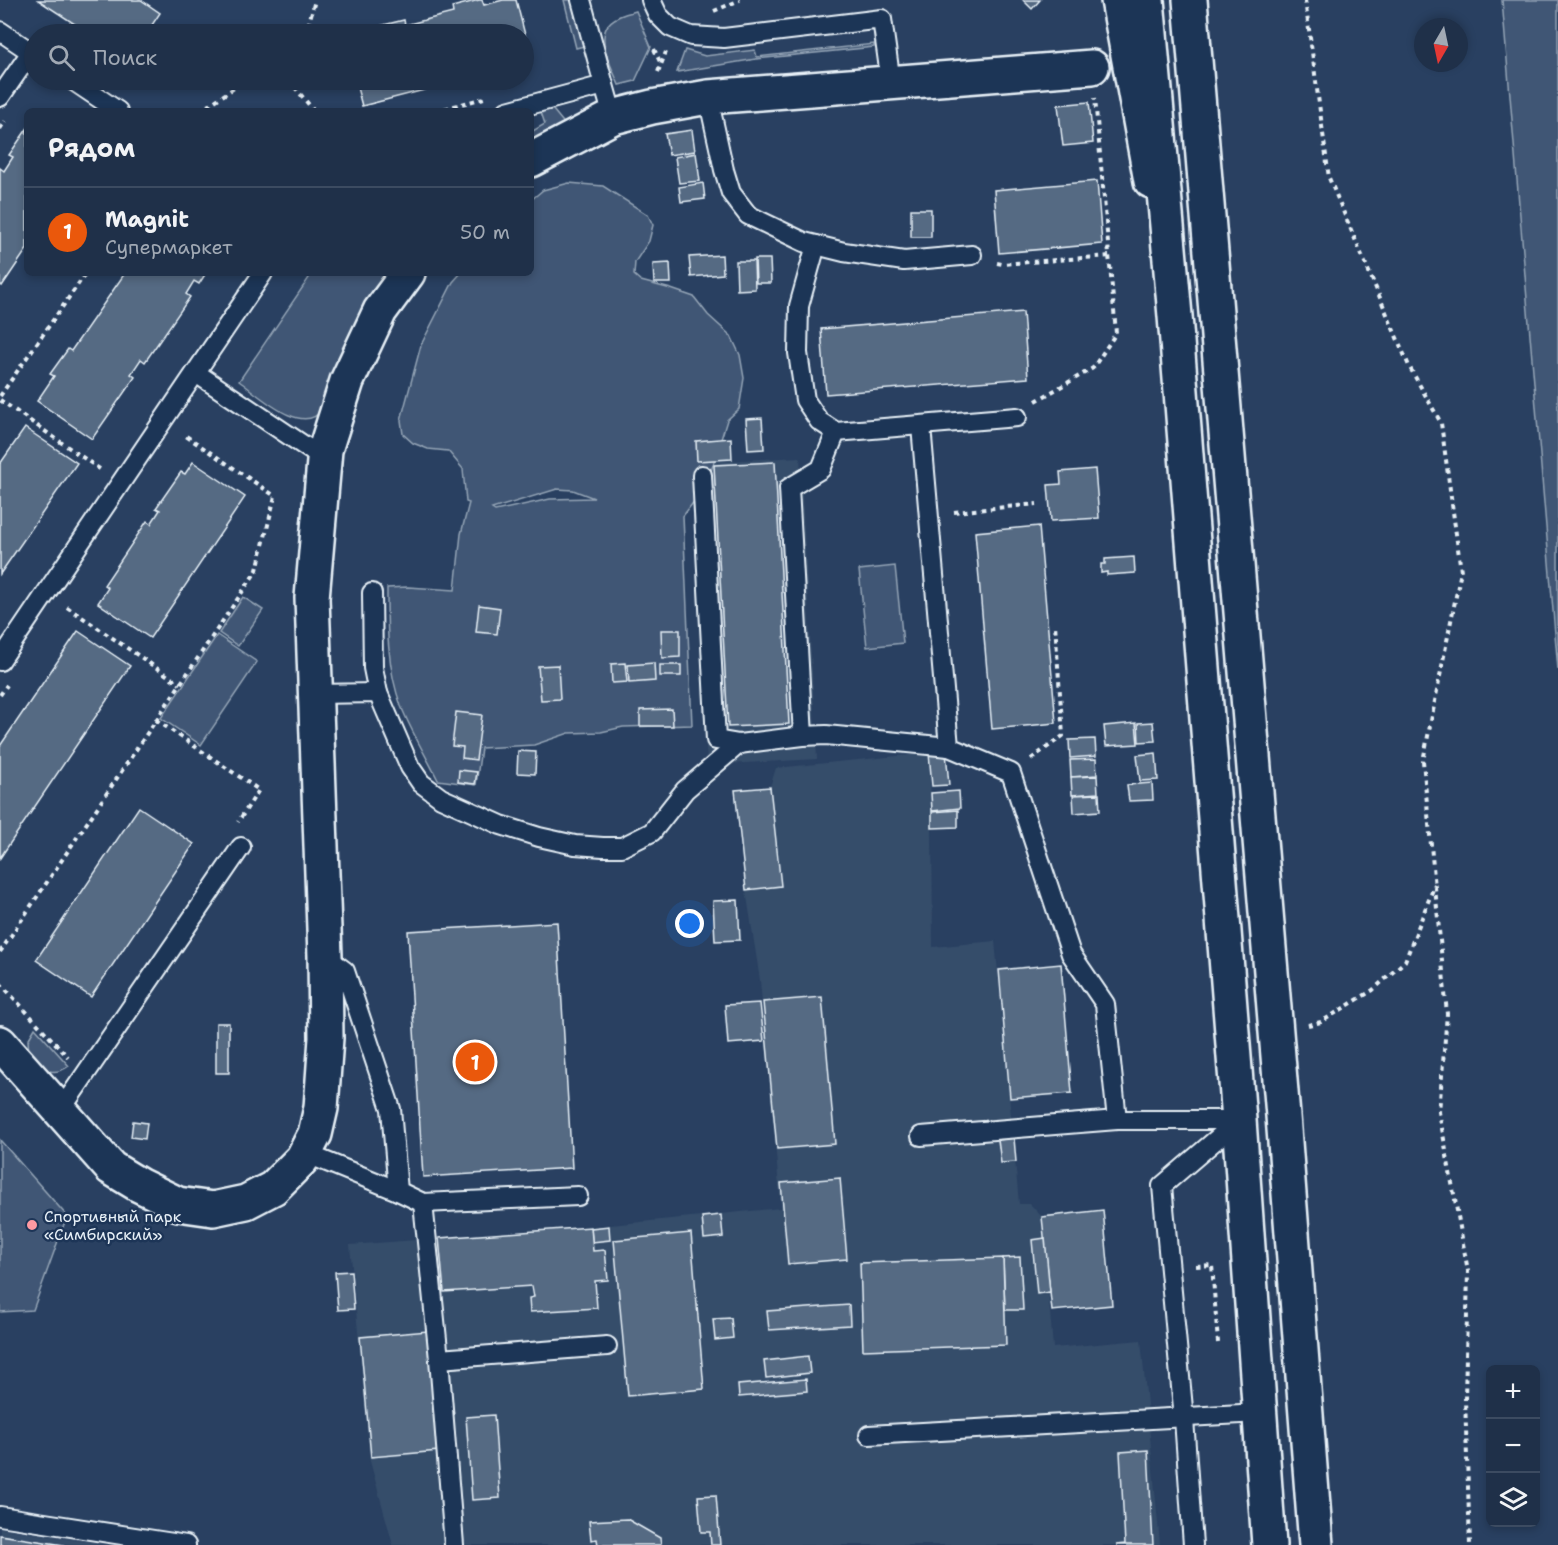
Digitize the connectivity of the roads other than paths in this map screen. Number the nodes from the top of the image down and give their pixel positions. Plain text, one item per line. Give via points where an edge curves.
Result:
1 (581, 0) edge
2 (651, 0) edge
3 (1118, 0) edge
4 (1147, 0) edge
5 (1190, 0) edge
6 (0, 31) edge
7 (24, 47) edge
8 (24, 65) edge
9 (1092, 68) road end
10 (891, 83) junction
11 (604, 85) junction
12 (87, 90) edge
13 (0, 97) edge
14 (708, 97) junction
15 (114, 108) edge
16 (518, 108) edge
17 (613, 117) junction
18 (534, 158) edge
19 (816, 245) junction
20 (972, 255) road end
21 (261, 276) edge
22 (406, 276) edge
23 (1175, 316) junction
24 (196, 373) junction
25 (1017, 417) road end
26 (921, 426) junction
27 (836, 432) junction
28 (324, 459) junction
29 (702, 475) dead end
30 (372, 593) dead end
31 (0, 661) edge
32 (378, 693) junction
33 (314, 694) junction
34 (803, 736) junction
35 (739, 744) junction
36 (949, 747) junction
37 (241, 847) dead end
38 (325, 956) junction
39 (0, 1043) edge
40 (60, 1111) junction
41 (1283, 1116) junction
42 (1117, 1120) junction
43 (1239, 1120) junction
44 (921, 1136) dead end
45 (305, 1153) junction
46 (398, 1191) junction
47 (578, 1196) dead end
48 (423, 1203) junction
49 (608, 1346) dead end
50 (439, 1359) junction
51 (1259, 1413) junction
52 (1184, 1419) junction
53 (869, 1435) dead end
54 (0, 1516) edge
55 (1315, 1536) edge
56 (186, 1545) edge
57 (454, 1545) edge
58 (1193, 1545) edge
59 (1269, 1545) edge

1 - 11 lane
2 - 10 lane via 670,27 691,36 724,38 882,19
3 - 23 main road
4 - 23 main road
5 - 41 main road
6 - 7 lane
8 - 13 lane
9 - 10 main road
10 - 14 main road
11 - 16 lane
11 - 17 lane
12 - 15 lane
14 - 17 main road
14 - 19 lane via 731,193 748,215
17 - 18 main road
19 - 20 lane via 904,261
19 - 27 lane via 799,306 798,353 806,400 819,421
21 - 24 lane
22 - 28 main road via 380,311 347,381
23 - 43 main road
24 - 28 lane
24 - 31 lane
25 - 26 lane
26 - 27 lane
26 - 36 lane
27 - 34 lane via 821,469 789,488
28 - 33 main road via 312,598
29 - 35 lane via 716,740
30 - 32 lane via 373,668
32 - 33 lane
32 - 35 lane via 410,767 421,783 441,798 501,825 575,845 622,847 652,832 685,790
33 - 38 main road
34 - 35 lane
34 - 36 lane
36 - 42 lane via 1011,773 1071,954 1106,1004
37 - 40 lane
38 - 45 main road via 326,1038 321,1108 315,1134
38 - 46 lane via 345,971 391,1109
39 - 40 main road
40 - 45 main road via 111,1168 178,1204 213,1209 246,1202 273,1188
41 - 43 main road
41 - 55 main road
42 - 43 lane
42 - 44 lane
43 - 51 main road
43 - 52 lane via 1162,1186
45 - 46 lane
46 - 48 lane
47 - 48 lane
48 - 50 lane
49 - 50 lane
50 - 57 lane
51 - 52 lane
51 - 59 main road
52 - 53 lane
52 - 58 lane
54 - 56 lane

